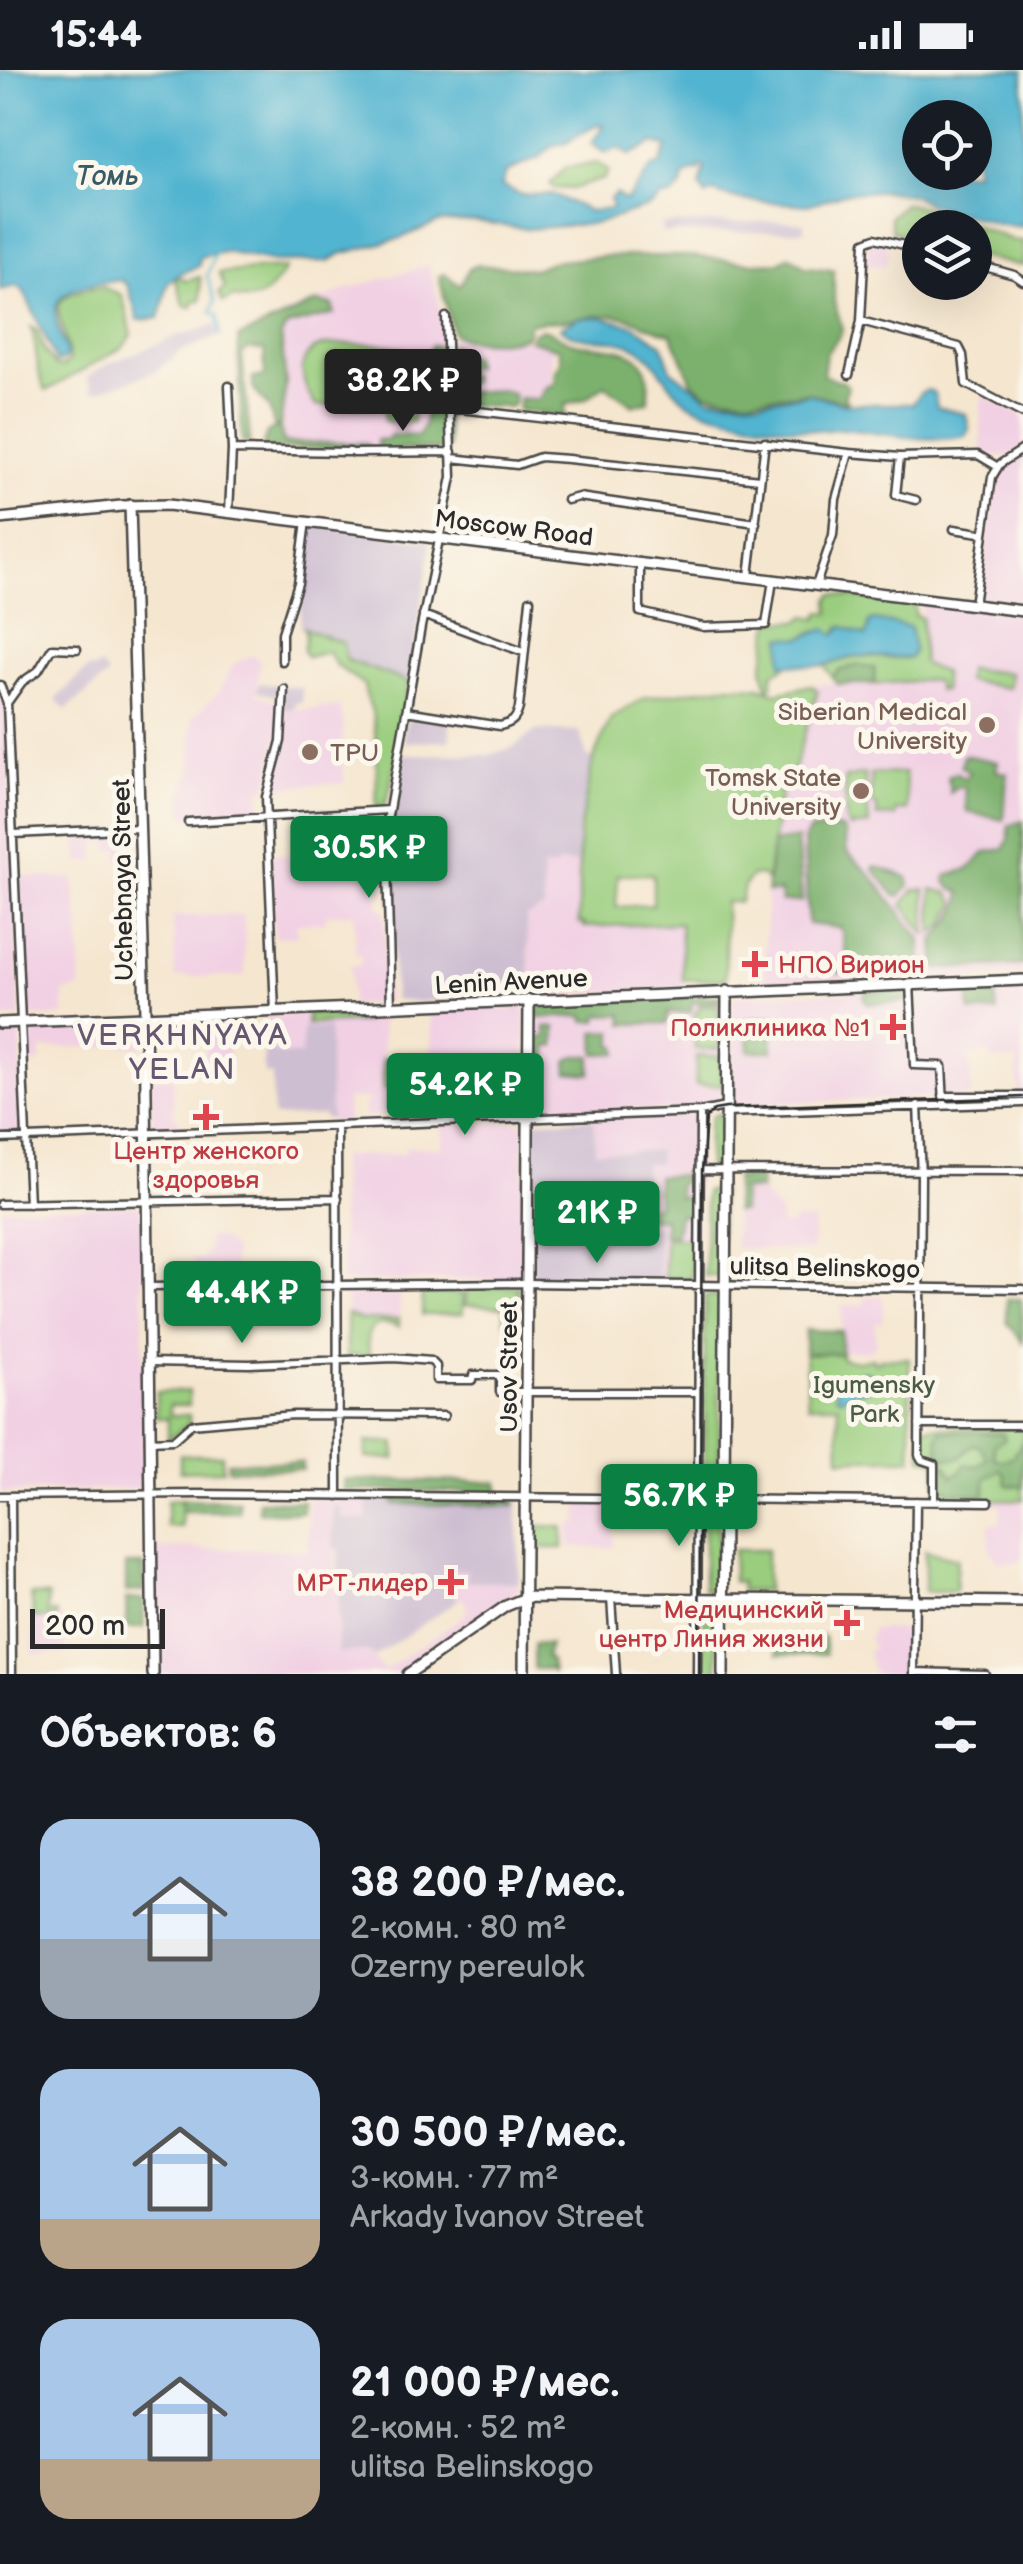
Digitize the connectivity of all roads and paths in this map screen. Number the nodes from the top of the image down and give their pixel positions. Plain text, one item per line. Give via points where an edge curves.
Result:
1 (902, 245) edge
2 (992, 269) edge
3 (1023, 281) edge
4 (446, 317) dead end
5 (861, 321) junction
6 (849, 374) dead end
7 (229, 386) dead end
8 (450, 408) junction
9 (1023, 414) edge
10 (765, 442) junction
11 (1023, 449) edge
12 (232, 450) junction
13 (848, 454) junction
14 (452, 455) junction
15 (900, 457) junction
16 (998, 467) junction
17 (760, 479) junction
18 (566, 500) dead end
19 (916, 500) dead end
20 (130, 505) junction
21 (229, 512) junction
22 (0, 518) edge
23 (306, 522) junction
24 (756, 523) junction
25 (954, 529) dead end
26 (980, 533) dead end
27 (441, 538) junction
28 (640, 562) junction
29 (749, 576) junction
30 (773, 580) junction
31 (816, 585) junction
32 (530, 600) dead end
33 (974, 605) junction
34 (1023, 611) edge
35 (423, 615) junction
36 (77, 649) dead end
37 (523, 652) junction
38 (282, 661) dead end
39 (0, 685) edge
40 (284, 689) dead end
41 (7, 702) junction
42 (406, 711) junction
43 (388, 810) junction
44 (267, 817) junction
45 (188, 822) dead end
46 (140, 828) junction
47 (14, 834) junction
48 (1023, 980) edge
49 (910, 984) junction
50 (727, 991) junction
51 (529, 1000) junction
52 (391, 1006) junction
53 (274, 1012) junction
54 (145, 1017) junction
55 (22, 1022) junction
56 (0, 1023) edge
57 (1023, 1099) edge
58 (944, 1100) junction
59 (918, 1105) junction
60 (726, 1110) junction
61 (700, 1112) junction
62 (528, 1118) junction
63 (337, 1126) junction
64 (147, 1133) junction
65 (26, 1137) junction
66 (0, 1139) edge
67 (699, 1170) junction
68 (726, 1170) junction
69 (920, 1170) junction
70 (1023, 1171) edge
71 (338, 1198) junction
72 (147, 1202) junction
73 (0, 1204) edge
74 (28, 1204) junction
75 (528, 1284) junction
76 (338, 1286) junction
77 (699, 1286) junction
78 (725, 1286) junction
79 (147, 1288) junction
80 (920, 1288) junction
81 (1023, 1289) edge
82 (339, 1359) junction
83 (148, 1362) junction
84 (698, 1392) junction
85 (528, 1393) junction
86 (338, 1415) junction
87 (444, 1416) dead end
88 (919, 1425) junction
89 (1023, 1425) edge
90 (148, 1441) junction
91 (150, 1494) junction
92 (0, 1496) edge
93 (10, 1496) junction
94 (338, 1496) junction
95 (525, 1498) junction
96 (697, 1500) junction
97 (724, 1500) junction
98 (916, 1501) junction
99 (934, 1501) junction
100 (989, 1502) dead end
101 (0, 1578) edge
102 (11, 1578) junction
103 (612, 1597) junction
104 (523, 1598) junction
105 (698, 1598) junction
106 (723, 1599) junction
107 (915, 1601) junction
108 (1023, 1602) edge
109 (914, 1673) edge
110 (12, 1674) edge
111 (153, 1674) edge
112 (408, 1674) edge
113 (524, 1674) edge
114 (616, 1674) edge
115 (698, 1674) edge
116 (723, 1674) edge
117 (985, 1674) edge

1 - 5 street via 867,240
2 - 3 street
4 - 8 street
5 - 6 street
5 - 9 street via 959,347 966,384
7 - 12 street
8 - 10 street
8 - 14 street
10 - 13 street
10 - 17 street
11 - 16 street
12 - 14 street
12 - 21 street
13 - 15 street
13 - 31 street
14 - 17 street via 518,465 568,459
14 - 27 street
15 - 16 street via 978,456
15 - 19 street via 896,494
16 - 33 street
17 - 24 street
18 - 24 street
20 - 21 main road, Moscow Road
20 - 22 main road, Moscow Road
20 - 46 main road, Uchebnaya Street
21 - 23 main road, Moscow Road
23 - 27 main road, Moscow Road
23 - 38 street
24 - 29 street
25 - 26 street
27 - 28 main road, Moscow Road
27 - 35 street
28 - 29 main road, Moscow Road
28 - 30 street via 640,612 704,627 766,625
29 - 30 main road, Moscow Road
30 - 31 main road, Moscow Road
31 - 33 main road, Moscow Road
32 - 37 street
33 - 34 main road, Moscow Road
35 - 37 street
35 - 42 street
36 - 41 street via 52,648
37 - 42 street via 516,718 500,726
39 - 41 street
40 - 44 street
41 - 47 street
42 - 43 street
43 - 44 street
43 - 52 street
44 - 45 street
44 - 53 street
46 - 47 street
46 - 54 main road, Uchebnaya Street
47 - 55 street
48 - 49 main road, Lenin Avenue
49 - 50 main road, Lenin Avenue
49 - 58 street via 914,1065 942,1066
50 - 51 main road, Lenin Avenue
50 - 60 main road
51 - 52 main road, Lenin Avenue
51 - 62 main road, Usov Street
52 - 53 main road, Lenin Avenue
53 - 54 main road, Lenin Avenue
54 - 55 main road, Lenin Avenue
54 - 64 main road, Uchebnaya Street
55 - 56 main road, Lenin Avenue
55 - 65 street
57 - 58 street
58 - 59 street
59 - 60 street
59 - 69 street
60 - 61 street
60 - 68 main road
61 - 62 street
61 - 67 street
62 - 63 street
62 - 75 main road, Usov Street
63 - 64 street
63 - 71 street
64 - 65 street
64 - 72 main road, Uchebnaya Street
65 - 66 street
65 - 74 street
67 - 68 street
67 - 77 street
68 - 69 street
68 - 78 main road
69 - 70 street
69 - 80 street
71 - 72 street
71 - 76 street
72 - 74 street
72 - 79 main road, Uchebnaya Street
73 - 74 street
75 - 76 street, ulitsa Belinskogo
75 - 77 street, ulitsa Belinskogo
75 - 85 main road, Usov Street
76 - 79 street, ulitsa Belinskogo
76 - 82 street
77 - 78 street, ulitsa Belinskogo
77 - 84 street
78 - 80 street, ulitsa Belinskogo
78 - 97 main road
79 - 83 main road, Uchebnaya Street
80 - 81 street, ulitsa Belinskogo
80 - 88 street
82 - 83 street
82 - 85 street via 427,1360 436,1366 436,1380 500,1375 500,1392
82 - 86 street
83 - 90 main road, Uchebnaya Street
84 - 85 street
84 - 96 street
85 - 95 main road, Usov Street
86 - 87 street
86 - 90 street via 192,1424 172,1440
86 - 94 street
88 - 89 street
88 - 99 street via 920,1458 934,1464
90 - 91 main road, Uchebnaya Street
91 - 93 street
91 - 94 street
91 - 111 main road, Uchebnaya Street
92 - 93 street
93 - 102 street
94 - 95 street
95 - 96 street
95 - 104 main road, Usov Street
96 - 97 street
96 - 105 street
97 - 98 street
97 - 106 main road
98 - 99 street
98 - 107 street
99 - 100 street
101 - 102 street
102 - 110 street
103 - 104 main road
103 - 105 main road
103 - 114 street
104 - 112 main road
104 - 113 main road, Usov Street
105 - 106 main road
105 - 115 street
106 - 107 main road
106 - 116 main road
107 - 108 main road
107 - 109 street
109 - 117 street

